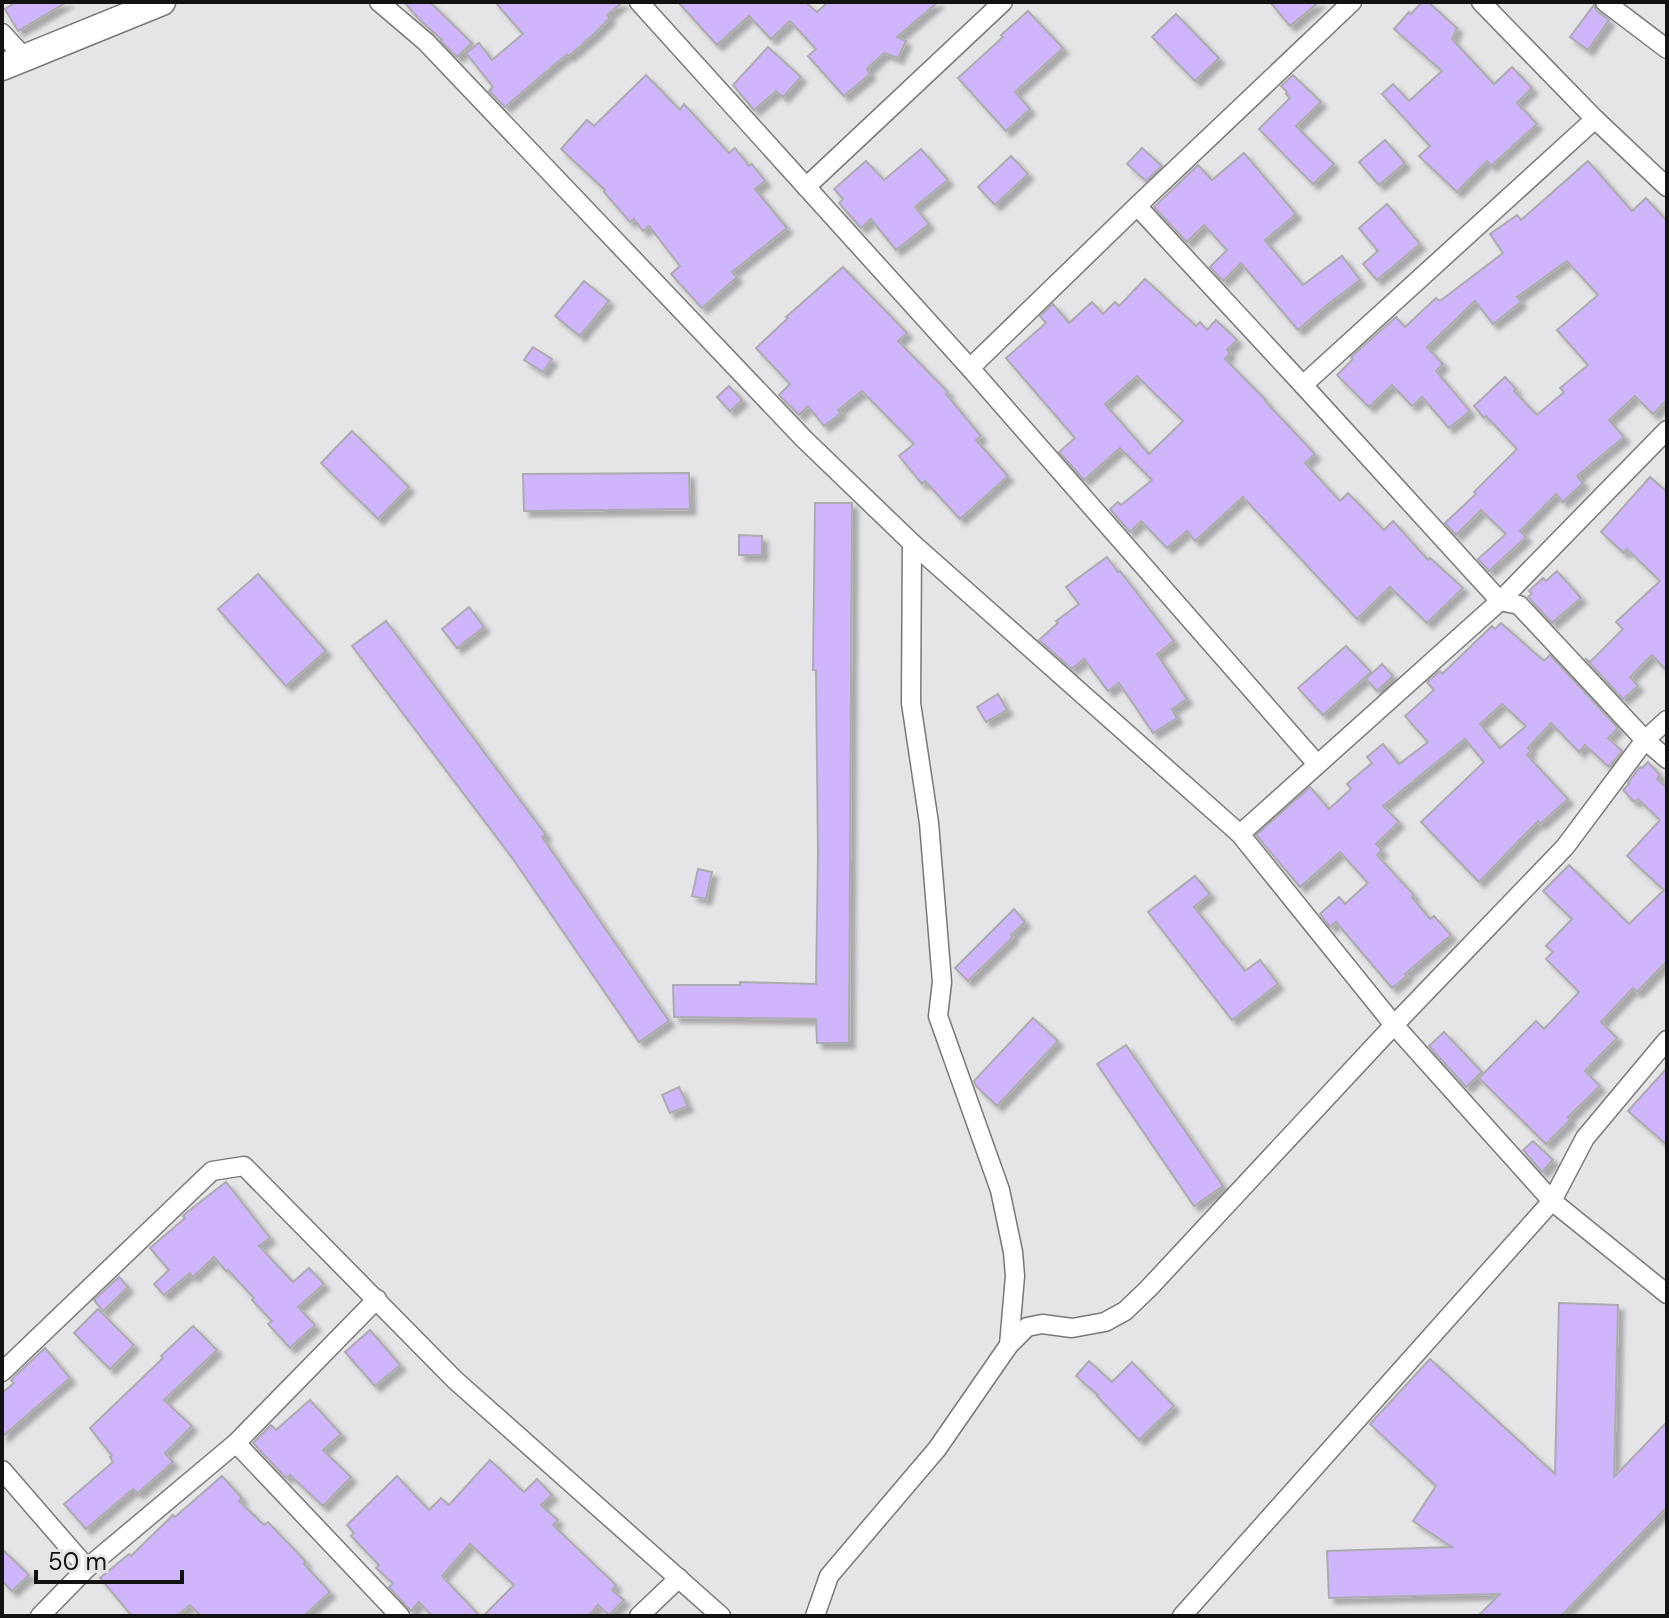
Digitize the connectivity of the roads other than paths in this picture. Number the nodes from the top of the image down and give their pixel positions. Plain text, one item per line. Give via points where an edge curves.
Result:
1 (162, 2) edge
2 (379, 2) edge
3 (639, 2) edge
4 (1003, 2) edge
5 (1352, 2) edge
6 (1481, 2) edge
7 (1605, 2) edge
8 (2, 33) edge
9 (1667, 49) edge
10 (13, 63) edge
11 (1595, 119) junction
12 (806, 187) junction
13 (1667, 187) edge
14 (1137, 206) junction
15 (970, 368) junction
16 (1303, 385) junction
17 (1665, 437) edge
18 (912, 543) junction
19 (1500, 601) junction
20 (1667, 720) edge
21 (1645, 740) junction
22 (1667, 759) edge
23 (1317, 764) junction
24 (1240, 834) junction
25 (1394, 1025) junction
26 (1667, 1040) edge
27 (1552, 1201) junction
28 (1667, 1294) edge
29 (377, 1299) junction
30 (1009, 1345) junction
31 (2, 1372) edge
32 (236, 1443) junction
33 (2, 1470) edge
34 (87, 1568) junction
35 (679, 1578) junction
36 (40, 1616) edge
37 (400, 1616) edge
38 (639, 1616) edge
39 (721, 1616) edge
40 (815, 1616) edge
41 (1182, 1616) edge

1 - 10 main road
2 - 18 street via 426,42 804,439
3 - 12 street
4 - 12 street
5 - 14 street
6 - 11 street
7 - 9 street
8 - 10 street
11 - 13 street
11 - 16 street
12 - 15 street
14 - 15 street
14 - 16 street
15 - 23 street
16 - 19 street
17 - 19 street
18 - 24 street
18 - 30 street via 911,703 929,823 942,982 938,1016 1007,1221 1015,1276
19 - 21 street via 1519,605
19 - 23 street
20 - 21 street
21 - 22 street
21 - 25 street via 1565,847
23 - 24 street
24 - 25 street
25 - 27 street
25 - 30 street via 1125,1311 1105,1322 1072,1328 1027,1327
26 - 27 street via 1585,1138
27 - 28 street
27 - 41 street
29 - 31 street via 244,1166 229,1167 212,1171
29 - 32 street
29 - 35 street via 455,1380
30 - 40 street via 937,1449 829,1576
32 - 34 street
32 - 37 street
33 - 34 street
34 - 36 street
35 - 38 street
35 - 39 street

